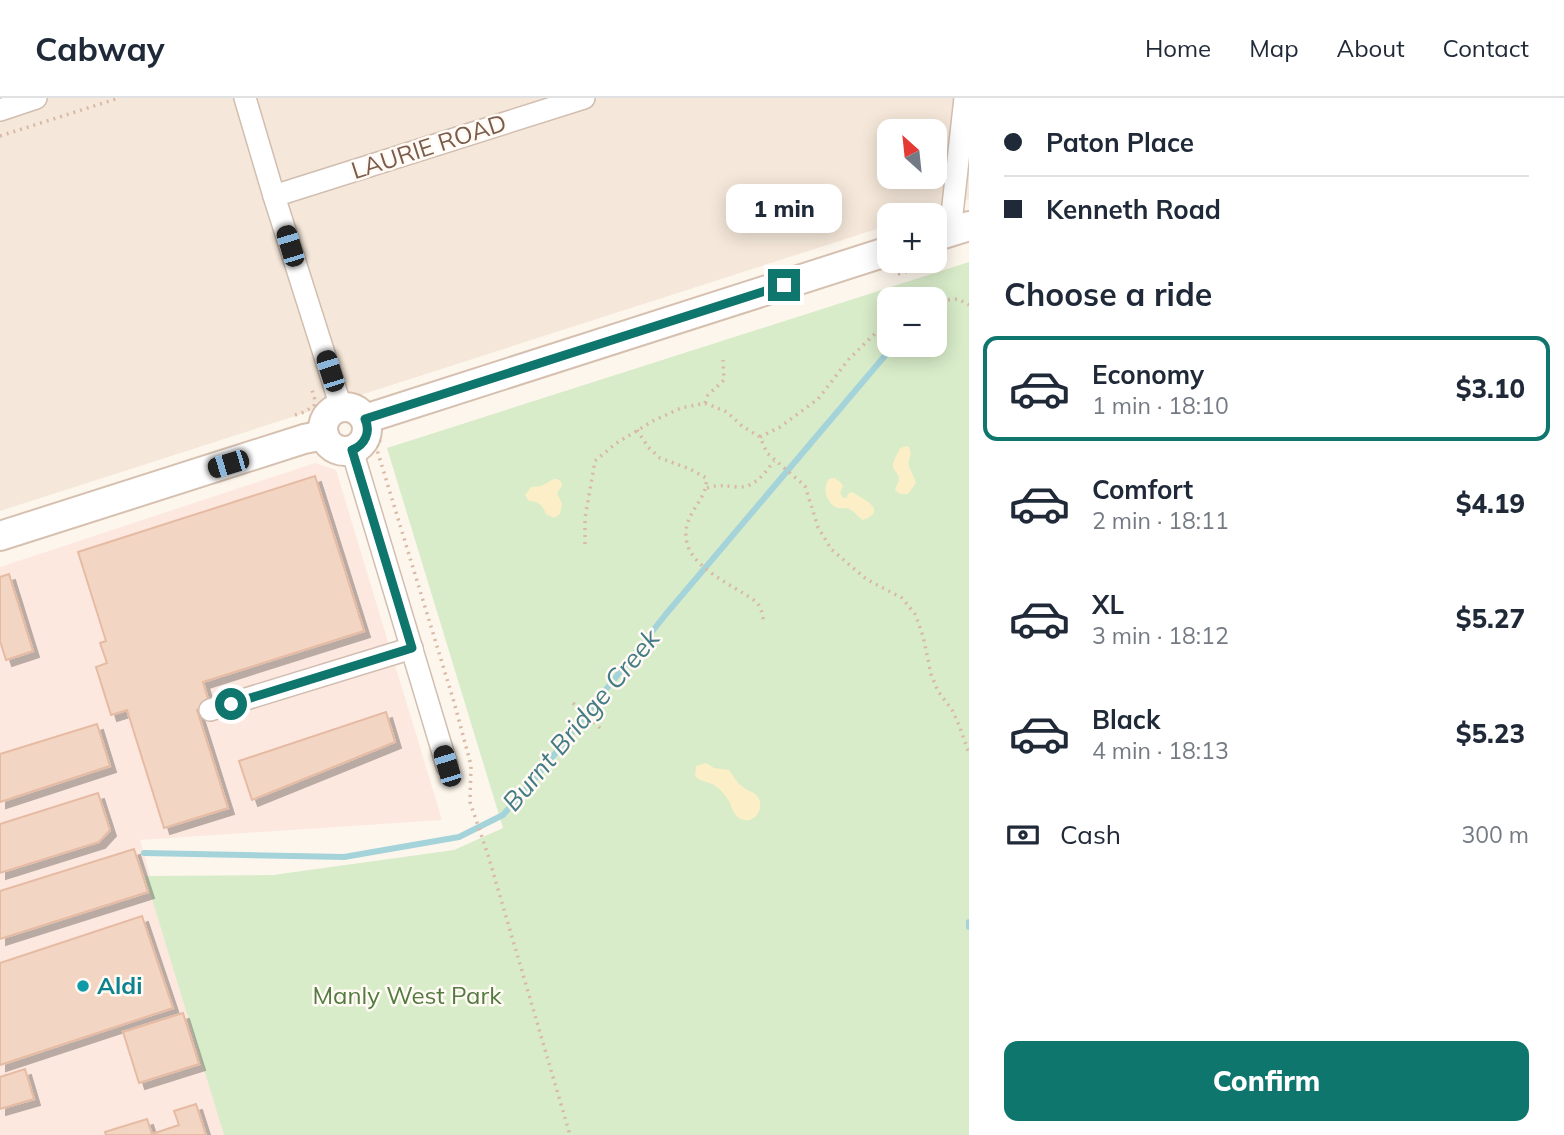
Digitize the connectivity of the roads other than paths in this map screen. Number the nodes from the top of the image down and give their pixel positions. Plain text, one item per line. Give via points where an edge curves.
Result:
1 (36, 98) edge
2 (245, 98) edge
3 (584, 98) edge
4 (965, 98) edge
5 (0, 110) edge
6 (274, 196) junction
7 (949, 239) edge
8 (877, 267) edge
9 (353, 413) junction
10 (324, 435) junction
11 (352, 450) junction
12 (0, 536) edge
13 (412, 648) junction
14 (210, 710) dead end
15 (447, 766) dead end

1 - 5 street
2 - 6 street
3 - 6 street, LAURIE ROAD
4 - 7 street
6 - 9 street
8 - 9 main road
9 - 10 main road via 334,410 324,422
9 - 11 main road via 368,431 362,444
10 - 11 main road via 337,450
10 - 12 main road
11 - 13 street
13 - 14 street
13 - 15 street

